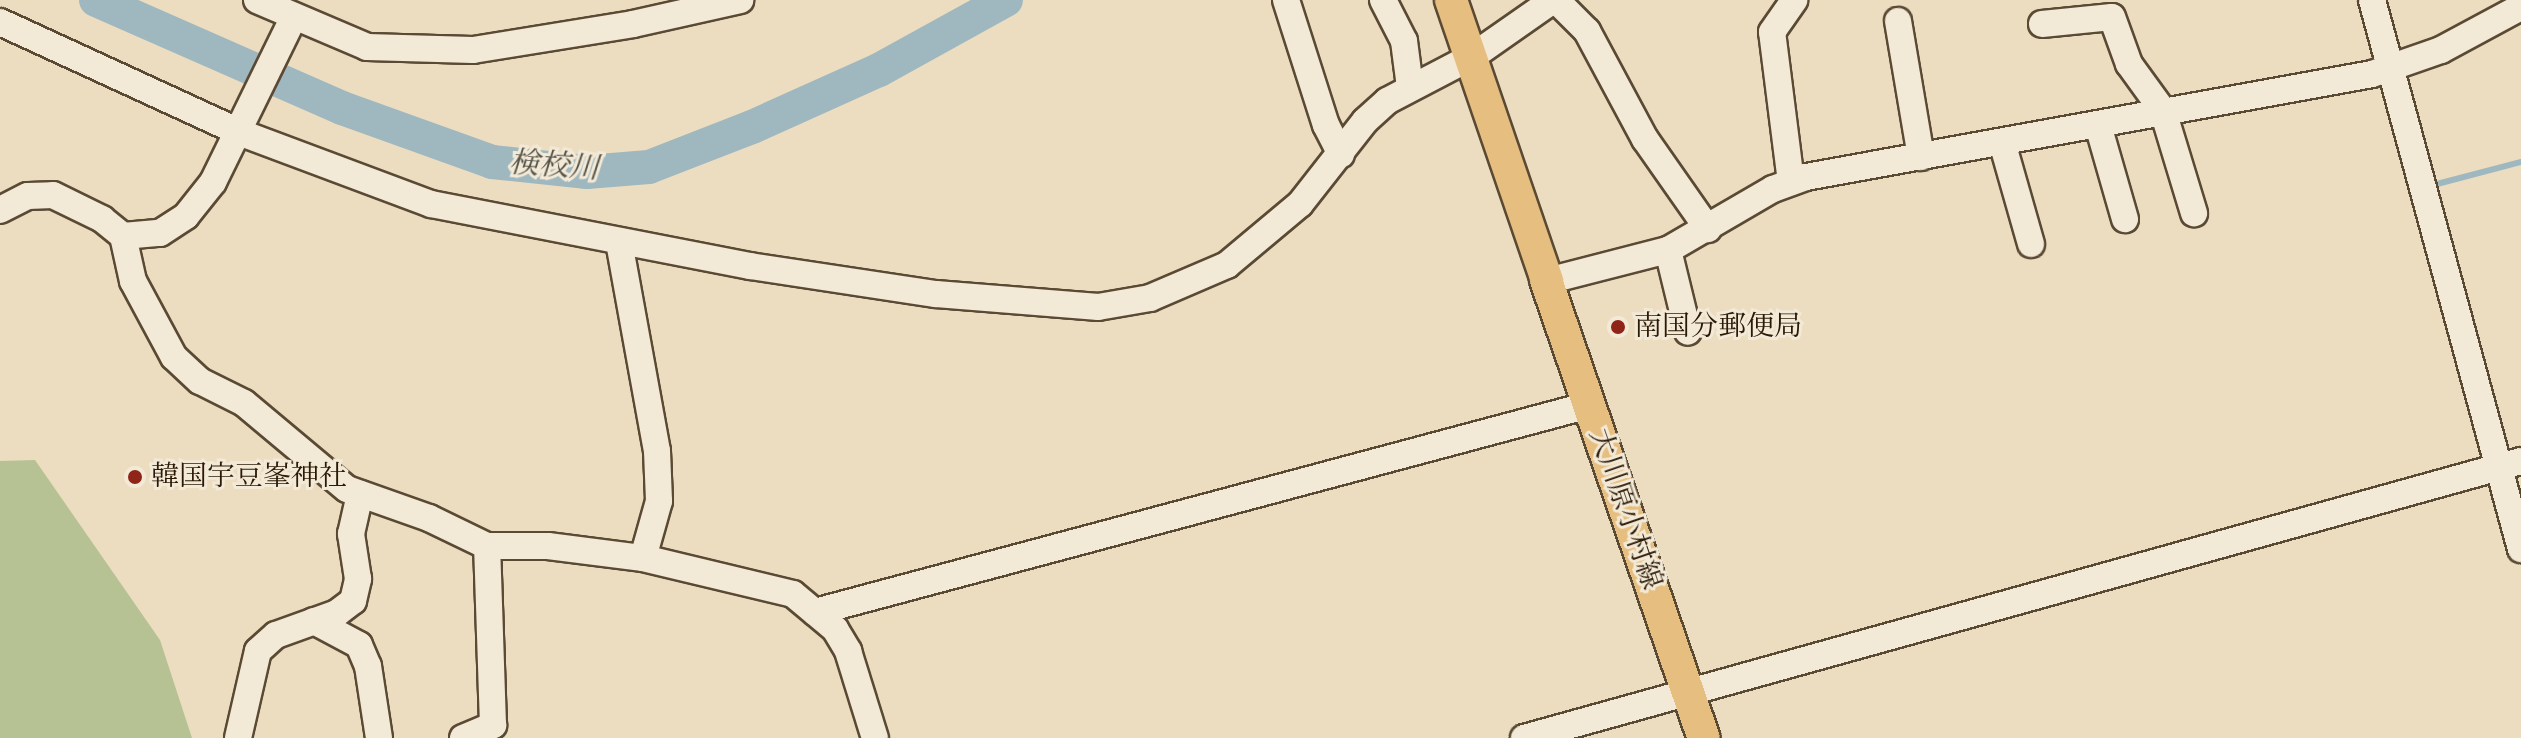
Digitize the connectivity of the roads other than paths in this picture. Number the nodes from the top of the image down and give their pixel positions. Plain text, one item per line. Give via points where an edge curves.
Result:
1 (257, 0) edge
2 (740, 0) edge
3 (1286, 0) edge
4 (1383, 0) edge
5 (1451, 0) edge
6 (1554, 0) edge
7 (1794, 0) edge
8 (2372, 0) edge
9 (2521, 7) edge
10 (1898, 21) dead end
11 (0, 22) edge
12 (291, 24) junction
13 (2042, 24) dead end
14 (1473, 56) junction
15 (2391, 67) junction
16 (1410, 87) junction
17 (2163, 111) junction
18 (2098, 125) junction
19 (244, 127) junction
20 (2002, 142) junction
21 (1341, 154) junction
22 (1921, 157) junction
23 (1791, 182) junction
24 (0, 210) edge
25 (2194, 213) dead end
26 (2125, 219) dead end
27 (1708, 229) junction
28 (123, 236) junction
29 (619, 242) junction
30 (2031, 244) dead end
31 (1668, 250) junction
32 (1546, 280) junction
33 (1688, 332) dead end
34 (1589, 405) junction
35 (2510, 464) edge
36 (360, 494) junction
37 (487, 546) junction
38 (2521, 549) edge
39 (643, 558) junction
40 (815, 612) junction
41 (314, 621) junction
42 (1688, 691) junction
43 (238, 738) edge
44 (379, 738) edge
45 (463, 738) edge
46 (875, 738) edge
47 (1524, 738) edge
48 (1704, 738) edge

1 - 12 street
2 - 12 street via 473,50 367,47
3 - 21 street via 1326,125
4 - 16 street via 1404,41
5 - 14 main road, 大川原小村線
6 - 14 street
6 - 27 street via 1587,31 1645,139
7 - 23 street via 1772,32
8 - 15 street
9 - 15 street via 2441,50
10 - 22 street
11 - 19 street
12 - 19 street
13 - 17 street via 2112,17 2129,64
14 - 16 street
14 - 32 main road, 大川原小村線
15 - 17 street
15 - 35 street
16 - 21 street via 1365,121
17 - 18 street
17 - 25 street
18 - 20 street
18 - 26 street
19 - 28 street via 186,216 160,233
19 - 29 street via 431,204
20 - 22 street
20 - 30 street
21 - 29 street via 1300,204 1227,265 1150,298 1098,307 936,294
22 - 23 street
23 - 27 street
24 - 28 street via 28,196 53,195 78,203
27 - 31 street
28 - 36 street via 133,281 174,357 200,381 244,403 347,489
29 - 39 street via 657,451 659,501
31 - 32 street
31 - 33 street
32 - 34 main road, 大川原小村線
34 - 40 street
34 - 42 main road, 大川原小村線
35 - 38 street
35 - 42 street
36 - 37 street
36 - 41 street via 351,534 358,579 353,601
37 - 39 street via 548,546
37 - 45 street via 493,725
39 - 40 street via 793,594
40 - 46 street via 835,629 848,651
41 - 43 street via 276,635 258,651
41 - 44 street via 359,645 368,666
42 - 47 street
42 - 48 main road, 大川原小村線

